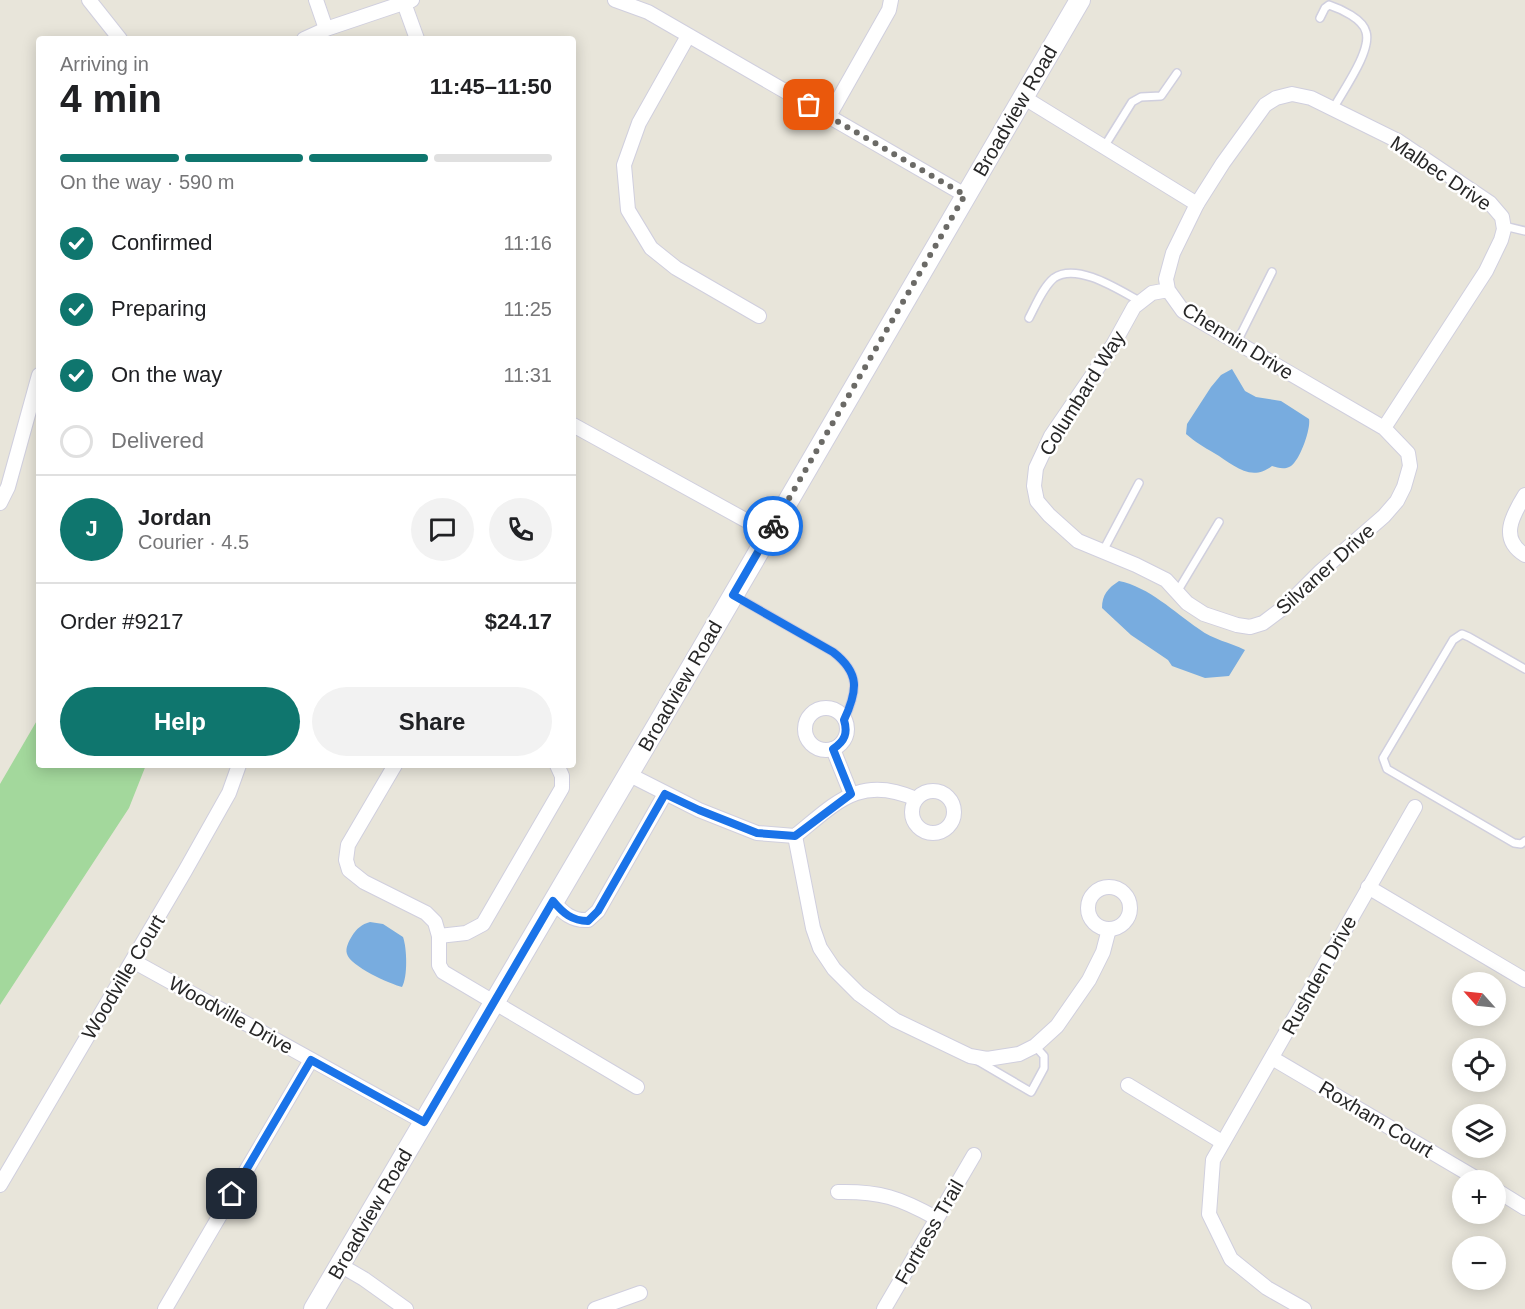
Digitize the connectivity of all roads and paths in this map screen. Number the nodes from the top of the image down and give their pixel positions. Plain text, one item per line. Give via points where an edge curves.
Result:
1 (89, 0) edge
2 (316, 0) edge
3 (615, 0) edge
4 (891, 0) edge
5 (1080, 0) edge
6 (408, 2) edge
7 (1320, 18) dead end
8 (326, 29) junction
9 (118, 36) edge
10 (311, 36) edge
11 (416, 36) edge
12 (688, 36) junction
13 (1177, 73) dead end
14 (1023, 97) junction
15 (1333, 109) junction
16 (829, 116) junction
17 (1104, 147) junction
18 (965, 195) junction
19 (1197, 204) junction
20 (1504, 226) junction
21 (1525, 231) edge
22 (1272, 272) dead end
23 (1168, 290) junction
24 (1141, 302) junction
25 (759, 316) dead end
26 (1029, 318) dead end
27 (1237, 342) junction
28 (36, 386) edge
29 (576, 427) edge
30 (1384, 428) junction
31 (1408, 453) joint
32 (1139, 483) dead end
33 (1525, 495) edge
34 (0, 503) edge
35 (1049, 515) joint
36 (1219, 522) dead end
37 (769, 532) junction
38 (1103, 551) junction
39 (1525, 555) edge
40 (1177, 592) junction
41 (733, 595) junction
42 (1525, 669) edge
43 (844, 720) junction
44 (833, 749) junction
45 (238, 768) edge
46 (393, 768) edge
47 (560, 770) edge
48 (628, 774) junction
49 (665, 794) junction
50 (851, 794) junction
51 (916, 800) dead end
52 (1415, 807) dead end
53 (795, 836) junction
54 (1525, 841) edge
55 (1368, 887) junction
56 (553, 901) junction
57 (1109, 929) dead end
58 (439, 936) junction
59 (133, 961) junction
60 (1525, 980) edge
61 (494, 1003) junction
62 (1035, 1046) junction
63 (970, 1056) junction
64 (1272, 1058) junction
65 (311, 1060) junction
66 (1128, 1085) dead end
67 (637, 1087) dead end
68 (424, 1122) junction
69 (1222, 1142) junction
70 (974, 1155) dead end
71 (1462, 1170) edge
72 (0, 1185) edge
73 (838, 1192) dead end
74 (1506, 1196) edge
75 (1525, 1208) edge
76 (936, 1218) junction
77 (340, 1265) junction
78 (640, 1293) dead end
79 (165, 1309) edge
80 (314, 1309) edge
81 (406, 1309) edge
82 (595, 1309) edge
83 (884, 1309) edge
84 (1304, 1309) edge

1 - 9 street
2 - 8 street
3 - 12 street via 648,12
4 - 16 street
5 - 14 street, Broadview Road
6 - 8 street
6 - 11 street
7 - 15 lane via 1329,5 1358,21 1366,31 1364,53
8 - 10 street
12 - 16 street
12 - 25 street via 639,123 624,165 628,210 651,248 676,268
13 - 17 lane via 1161,96 1141,97 1132,102
14 - 17 street
14 - 18 street, Broadview Road
15 - 19 street, Malbec Drive via 1292,94 1265,105
15 - 20 street, Malbec Drive via 1398,141 1490,203
16 - 18 street
17 - 19 street
18 - 37 street, Broadview Road
19 - 23 street, Chennin Drive via 1173,254 1166,279
20 - 21 lane
20 - 30 street, Malbec Drive via 1486,271
22 - 27 lane
23 - 24 street, Columbard Way via 1152,293
23 - 27 street, Chennin Drive via 1183,310
24 - 26 lane via 1104,282 1065,273 1053,279
24 - 35 street, Columbard Way via 1134,307 1051,436 1039,461 1034,486 1037,501
27 - 30 street, Chennin Drive
28 - 34 street
29 - 37 street
30 - 31 street, Chennin Drive
31 - 40 street, Silvaner Drive via 1410,466 1397,501 1263,623 1250,627 1222,622 1187,603
32 - 38 lane
33 - 39 street via 1515,511 1510,531 1514,549
35 - 38 street, Silvaner Drive via 1078,541
36 - 40 lane
37 - 41 street, Broadview Road
38 - 40 street, Silvaner Drive via 1166,580
41 - 43 lane via 845,661 855,684
41 - 48 street, Broadview Road
42 - 54 lane via 1462,634 1453,640 1383,758 1387,769 1396,775 1514,843
43 - 44 street via 846,735
43 - 44 street via 833,710 823,709 815,712 806,724 805,733 812,745
44 - 50 street
45 - 59 street, Woodville Court via 229,794
46 - 58 street via 348,844 346,860 350,870 364,882 426,914 435,922
47 - 58 street via 562,788 483,924 466,933
48 - 49 street
48 - 56 street, Broadview Road
49 - 53 street via 757,833
49 - 56 street via 598,911 588,921 578,921
50 - 51 street via 891,790
50 - 53 street
52 - 55 street, Rushden Drive
53 - 63 street via 813,928 834,969 859,994 895,1020
55 - 60 street
55 - 64 street, Rushden Drive
56 - 61 street, Broadview Road
57 - 62 street via 1089,980 1058,1026
58 - 61 street via 439,965 443,972
59 - 65 street, Woodville Drive
59 - 72 street, Woodville Court
61 - 67 street
61 - 68 street, Broadview Road
62 - 63 street via 1001,1057
62 - 63 lane via 1044,1056 1044,1068 1031,1092
64 - 69 street, Rushden Drive
64 - 71 street, Roxham Court
65 - 68 street, Woodville Drive
65 - 79 street
66 - 69 street
68 - 77 street, Broadview Road
69 - 84 street, Rushden Drive via 1213,1160 1209,1214 1231,1259 1268,1288
70 - 76 street, Fortress Trail
73 - 76 street via 883,1194
74 - 75 street
76 - 83 street, Fortress Trail
77 - 80 street, Broadview Road
77 - 81 street
78 - 82 street

